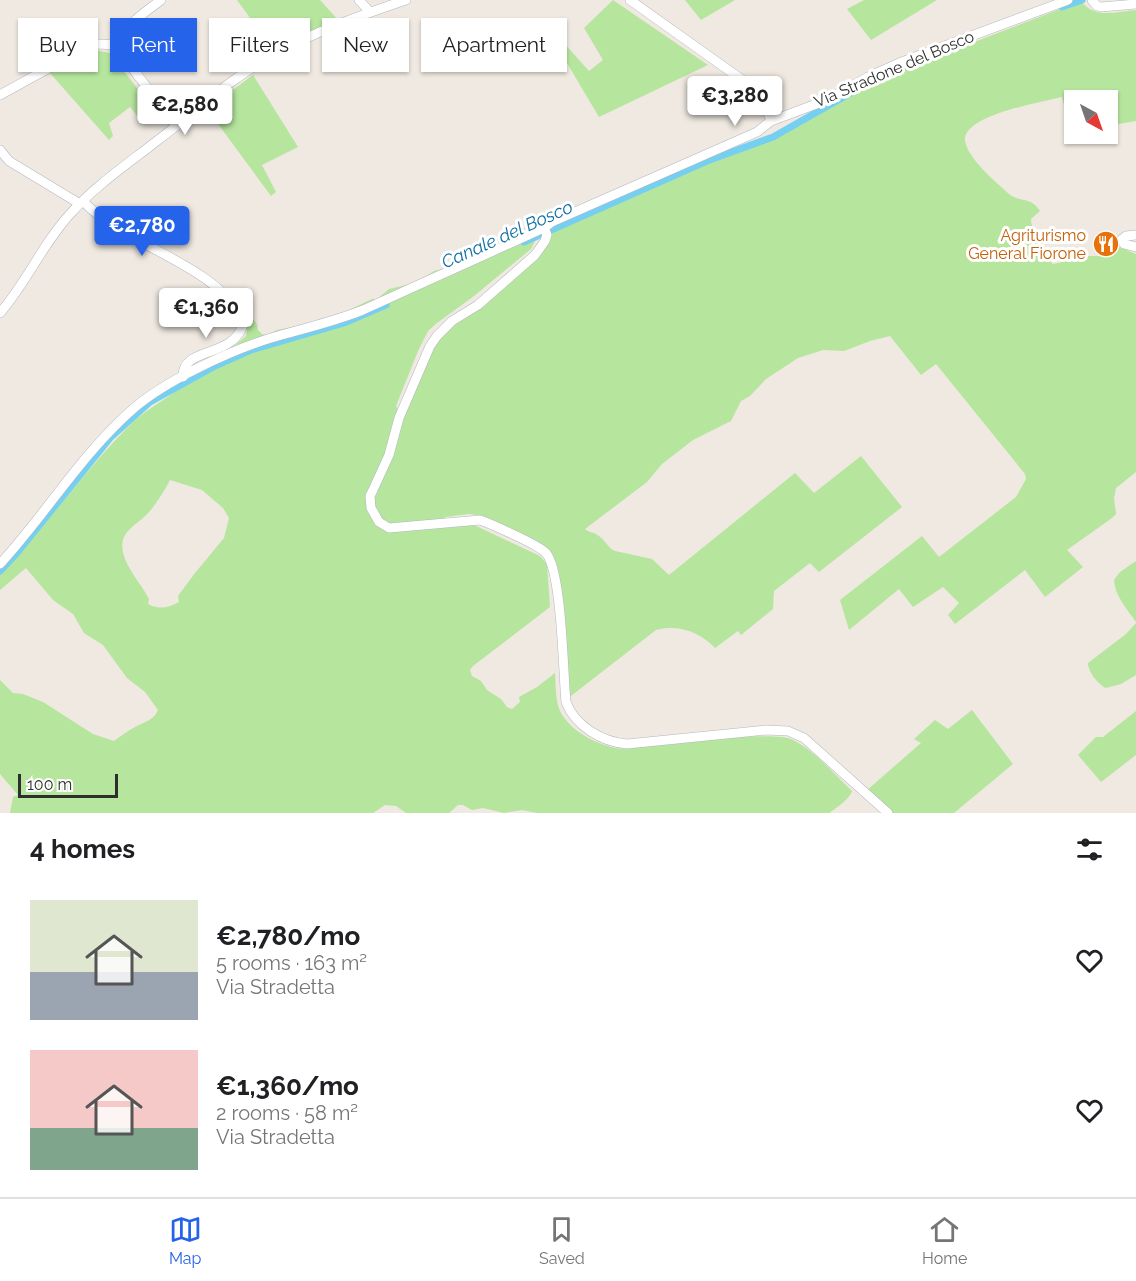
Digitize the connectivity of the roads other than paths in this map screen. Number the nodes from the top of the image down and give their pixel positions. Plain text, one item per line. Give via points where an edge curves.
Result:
1 (161, 0) edge
2 (359, 0) edge
3 (406, 0) edge
4 (630, 0) edge
5 (1068, 0) edge
6 (1092, 1) edge
7 (1136, 4) edge
8 (369, 11) junction
9 (139, 18) edge
10 (110, 45) edge
11 (135, 72) edge
12 (0, 95) edge
13 (771, 122) junction
14 (177, 125) junction
15 (0, 150) edge
16 (81, 202) junction
17 (545, 231) junction
18 (1136, 235) edge
19 (1136, 247) edge
20 (0, 314) edge
21 (183, 377) junction
22 (0, 564) edge
23 (888, 813) edge

1 - 9 street
2 - 8 street
3 - 8 street
4 - 13 street via 748,84
5 - 13 street, Via Stradone del Bosco via 929,51
6 - 7 street via 1101,7
8 - 14 street via 275,54 237,77
10 - 12 street via 85,48
11 - 14 street
13 - 17 street, Via Stradone del Bosco via 757,132 552,222
14 - 16 street
15 - 16 street via 9,160
16 - 20 street
16 - 21 street via 99,217 169,256 238,309 244,322 237,339 201,354 187,364
17 - 21 street, Via Stradone del Bosco via 363,310 252,345
17 - 23 street via 535,255 478,305 452,321 430,346 370,496 375,517 384,526 395,528 480,520 542,549 551,561 556,582 566,702 573,717 599,736 627,744 788,730 804,738
18 - 19 street via 1122,239 1124,244
21 - 22 street, Via Stradone del Bosco via 149,397 113,427

